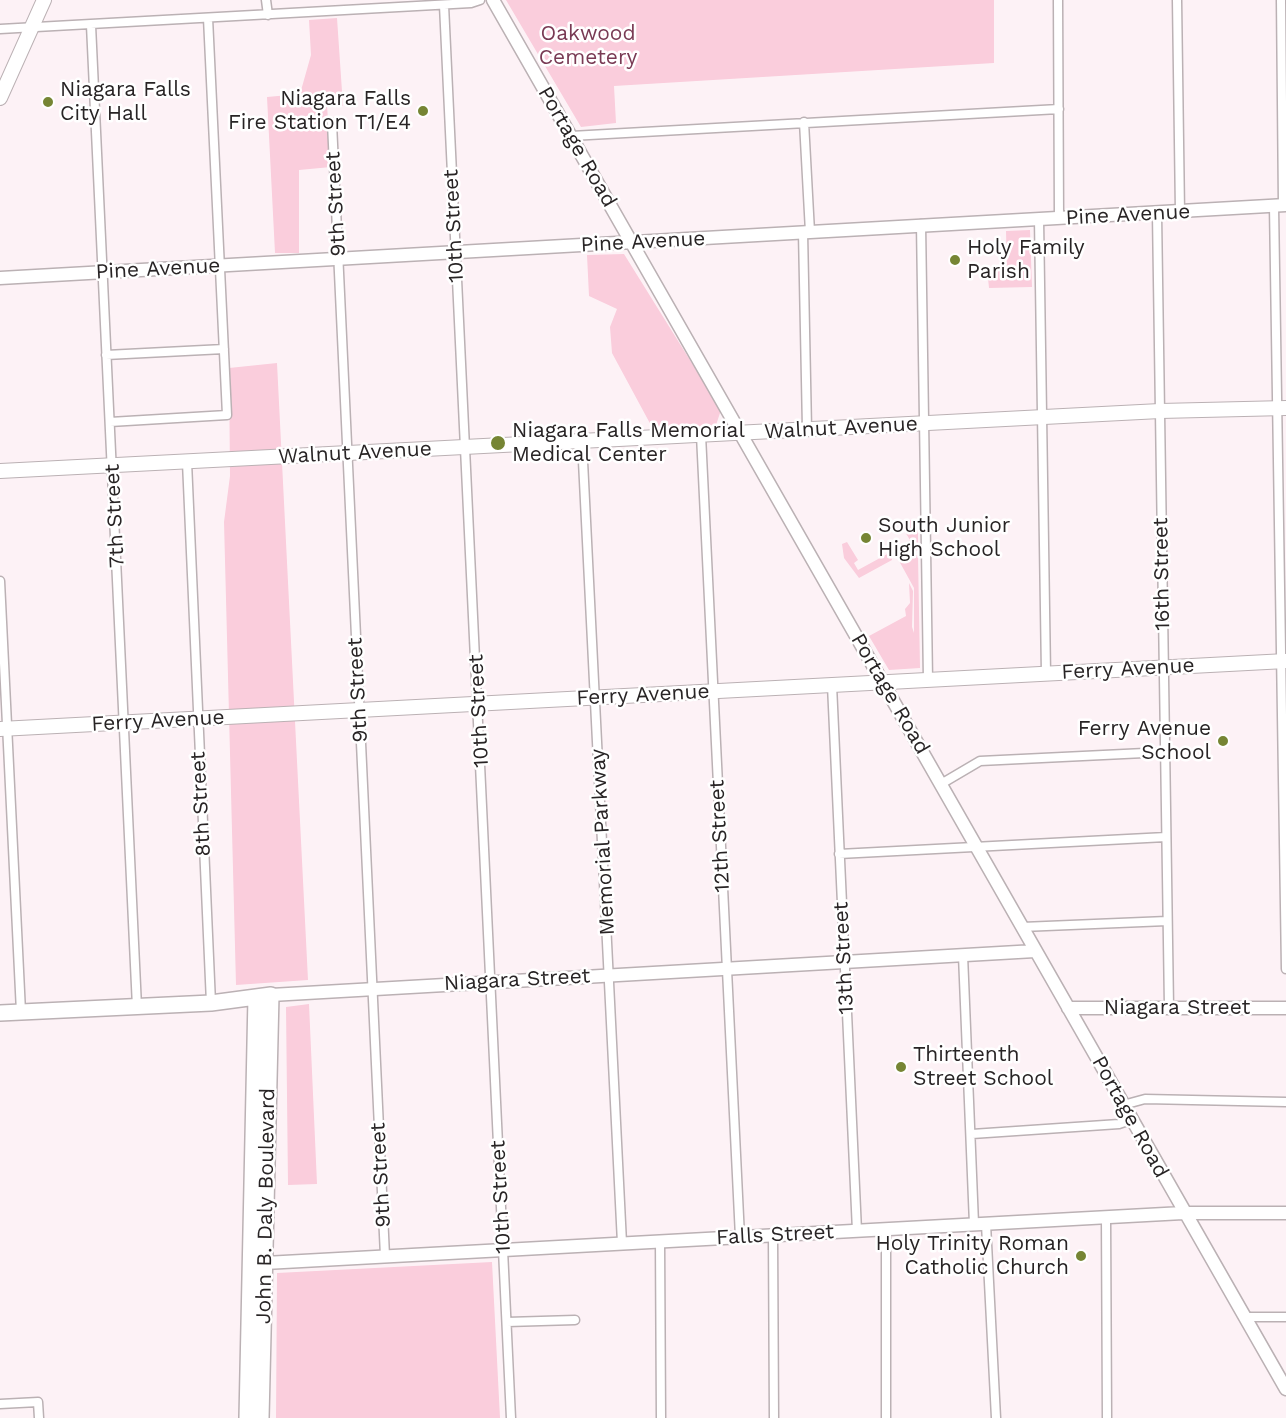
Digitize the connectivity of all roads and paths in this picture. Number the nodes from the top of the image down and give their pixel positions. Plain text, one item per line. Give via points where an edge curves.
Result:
1 (44, 0) edge
2 (266, 0) edge
3 (480, 0) edge
4 (493, 0) edge
5 (1058, 0) edge
6 (1176, 0) edge
7 (1281, 0) edge
8 (444, 5) junction
9 (268, 15) junction
10 (208, 18) junction
11 (91, 24) junction
12 (31, 28) junction
13 (0, 29) edge
14 (0, 98) edge
15 (1059, 109) junction
16 (804, 122) junction
17 (332, 123) dead end
18 (571, 136) junction
19 (1281, 205) edge
20 (1180, 212) junction
21 (1157, 214) junction
22 (1059, 218) junction
23 (1039, 219) junction
24 (921, 224) junction
25 (806, 232) junction
26 (631, 243) junction
27 (455, 252) junction
28 (338, 259) junction
29 (220, 266) junction
30 (101, 271) junction
31 (0, 278) edge
32 (224, 349) junction
33 (106, 355) junction
34 (1281, 408) edge
35 (1160, 411) junction
36 (1043, 417) junction
37 (110, 422) junction
38 (925, 423) junction
39 (807, 429) junction
40 (742, 433) junction
41 (701, 435) junction
42 (582, 441) junction
43 (466, 447) junction
44 (348, 453) junction
45 (188, 462) junction
46 (113, 465) junction
47 (0, 471) edge
48 (0, 581) edge
49 (1283, 661) edge
50 (1162, 668) junction
51 (1046, 674) junction
52 (928, 680) junction
53 (882, 682) junction
54 (832, 685) junction
55 (714, 691) junction
56 (595, 697) junction
57 (478, 704) junction
58 (359, 710) junction
59 (196, 718) junction
60 (124, 722) junction
61 (3, 729) edge
62 (1165, 752) junction
63 (941, 784) junction
64 (1166, 837) junction
65 (975, 845) junction
66 (839, 854) junction
67 (1167, 921) junction
68 (1022, 927) junction
69 (1035, 951) junction
70 (963, 955) junction
71 (844, 962) junction
72 (726, 968) junction
73 (1286, 969) edge
74 (610, 975) junction
75 (492, 981) junction
76 (372, 987) junction
77 (264, 996) junction
78 (211, 1003) junction
79 (137, 1007) junction
80 (1169, 1007) junction
81 (1068, 1008) junction
82 (1286, 1008) edge
83 (21, 1012) junction
84 (0, 1013) edge
85 (1286, 1102) edge
86 (1123, 1105) junction
87 (1131, 1120) junction
88 (972, 1134) junction
89 (1184, 1213) junction
90 (1286, 1213) edge
91 (1106, 1217) junction
92 (980, 1224) junction
93 (886, 1229) junction
94 (857, 1231) junction
95 (773, 1235) junction
96 (740, 1237) junction
97 (660, 1241) junction
98 (622, 1243) junction
99 (503, 1250) junction
100 (385, 1256) junction
101 (265, 1263) junction
102 (1245, 1317) junction
103 (1286, 1317) edge
104 (575, 1320) dead end
105 (507, 1322) junction
106 (1286, 1389) edge
107 (0, 1404) edge
108 (39, 1418) edge
109 (247, 1418) edge
110 (261, 1418) edge
111 (511, 1418) edge
112 (661, 1418) edge
113 (774, 1418) edge
114 (886, 1418) edge
115 (996, 1418) edge
116 (1107, 1418) edge

1 - 12 main road
2 - 9 street
3 - 8 street
4 - 18 street, Portage Road
5 - 15 street
6 - 20 street
7 - 19 street
8 - 9 street
8 - 27 street, 10th Street
9 - 10 street
10 - 11 street
10 - 29 street
11 - 12 street
11 - 30 street, 7th Street
12 - 13 street
12 - 14 main road
15 - 16 street
15 - 22 street
16 - 18 street
16 - 25 street
17 - 28 street, 9th Street
18 - 26 street, Portage Road
19 - 20 street, Pine Avenue
19 - 34 street
20 - 21 street, Pine Avenue
21 - 22 street, Pine Avenue
21 - 35 street, 16th Street
22 - 23 street, Pine Avenue
23 - 24 street, Pine Avenue
23 - 36 street
24 - 25 street, Pine Avenue
24 - 38 street
25 - 26 street, Pine Avenue
25 - 39 street
26 - 27 street, Pine Avenue
26 - 40 street, Portage Road
27 - 28 street, Pine Avenue
27 - 43 street, 10th Street
28 - 29 street, Pine Avenue
28 - 44 street, 9th Street
29 - 30 street, Pine Avenue
29 - 32 street
30 - 31 street, Pine Avenue
30 - 33 street, 7th Street
32 - 33 street
32 - 37 street via 227,415
33 - 37 street, 7th Street
34 - 35 main road, Walnut Avenue
34 - 49 street
35 - 36 main road, Walnut Avenue
35 - 50 street, 16th Street
36 - 38 main road, Walnut Avenue
36 - 51 street
37 - 46 street, 7th Street
38 - 39 main road, Walnut Avenue
38 - 52 street
39 - 40 main road, Walnut Avenue
40 - 41 main road, Walnut Avenue
40 - 53 street, Portage Road
41 - 42 main road, Walnut Avenue
41 - 55 street, 12th Street
42 - 43 main road, Walnut Avenue
42 - 56 street, Memorial Parkway
43 - 44 main road, Walnut Avenue
43 - 57 street, 10th Street
44 - 45 main road, Walnut Avenue
44 - 58 street, 9th Street
45 - 46 main road, Walnut Avenue
45 - 59 street, 8th Street
46 - 47 main road, Walnut Avenue
46 - 60 street, 7th Street
48 - 61 street
49 - 50 main road, Ferry Avenue
49 - 73 street
50 - 51 main road, Ferry Avenue
50 - 62 street, 16th Street
51 - 52 main road, Ferry Avenue
52 - 53 main road, Ferry Avenue
53 - 54 main road, Ferry Avenue
53 - 63 street, Portage Road
54 - 55 main road, Ferry Avenue
54 - 66 street, 13th Street
55 - 56 main road, Ferry Avenue
55 - 72 street, 12th Street
56 - 57 main road, Ferry Avenue
56 - 74 street, Memorial Parkway
57 - 58 main road, Ferry Avenue
57 - 75 street, 10th Street
58 - 59 main road, Ferry Avenue
58 - 76 street, 9th Street
59 - 60 main road, Ferry Avenue
59 - 78 street, 8th Street
60 - 61 main road, Ferry Avenue
60 - 79 street, 7th Street
61 - 83 street
62 - 63 street via 981,761
62 - 64 street, 16th Street
63 - 65 street, Portage Road
64 - 65 street
64 - 67 street, 16th Street
65 - 66 street
65 - 68 street, Portage Road
66 - 71 street, 13th Street
67 - 68 street
67 - 80 street, 16th Street
68 - 69 street, Portage Road
69 - 70 street, Niagara Street
69 - 81 street, Portage Road
70 - 71 street, Niagara Street
70 - 88 street
71 - 72 street, Niagara Street
71 - 94 street, 13th Street
72 - 74 street, Niagara Street
72 - 96 street, 12th Street
74 - 75 street, Niagara Street
74 - 98 street, Memorial Parkway
75 - 76 street, Niagara Street
75 - 99 street, 10th Street
76 - 77 street, Niagara Street
76 - 100 street, 9th Street
77 - 78 highway, Niagara Street
77 - 101 highway, John B. Daly Boulevard
77 - 109 highway, John B. Daly Boulevard
78 - 79 highway, Niagara Street
79 - 83 highway, Niagara Street
80 - 81 street, Niagara Street
80 - 82 street, Niagara Street
81 - 86 street, Portage Road
83 - 84 highway, Niagara Street
85 - 86 street via 1145,1100
86 - 87 street, Portage Road
87 - 88 street
87 - 89 street, Portage Road
88 - 92 street
89 - 90 street, Falls Street
89 - 91 street, Falls Street
89 - 102 street, Portage Road
91 - 92 street, Falls Street
91 - 116 street
92 - 93 street, Falls Street
92 - 115 street
93 - 94 street, Falls Street
93 - 114 street
94 - 95 street, Falls Street
95 - 96 street, Falls Street
95 - 113 street
96 - 97 street, Falls Street
97 - 98 street, Falls Street
97 - 112 street
98 - 99 street, Falls Street
99 - 100 street, Falls Street
99 - 105 street, 10th Street
100 - 101 street, Falls Street
101 - 110 highway, John B. Daly Boulevard
102 - 103 street
102 - 106 street, Portage Road
104 - 105 street
105 - 111 street, 10th Street
107 - 108 street via 39,1402

